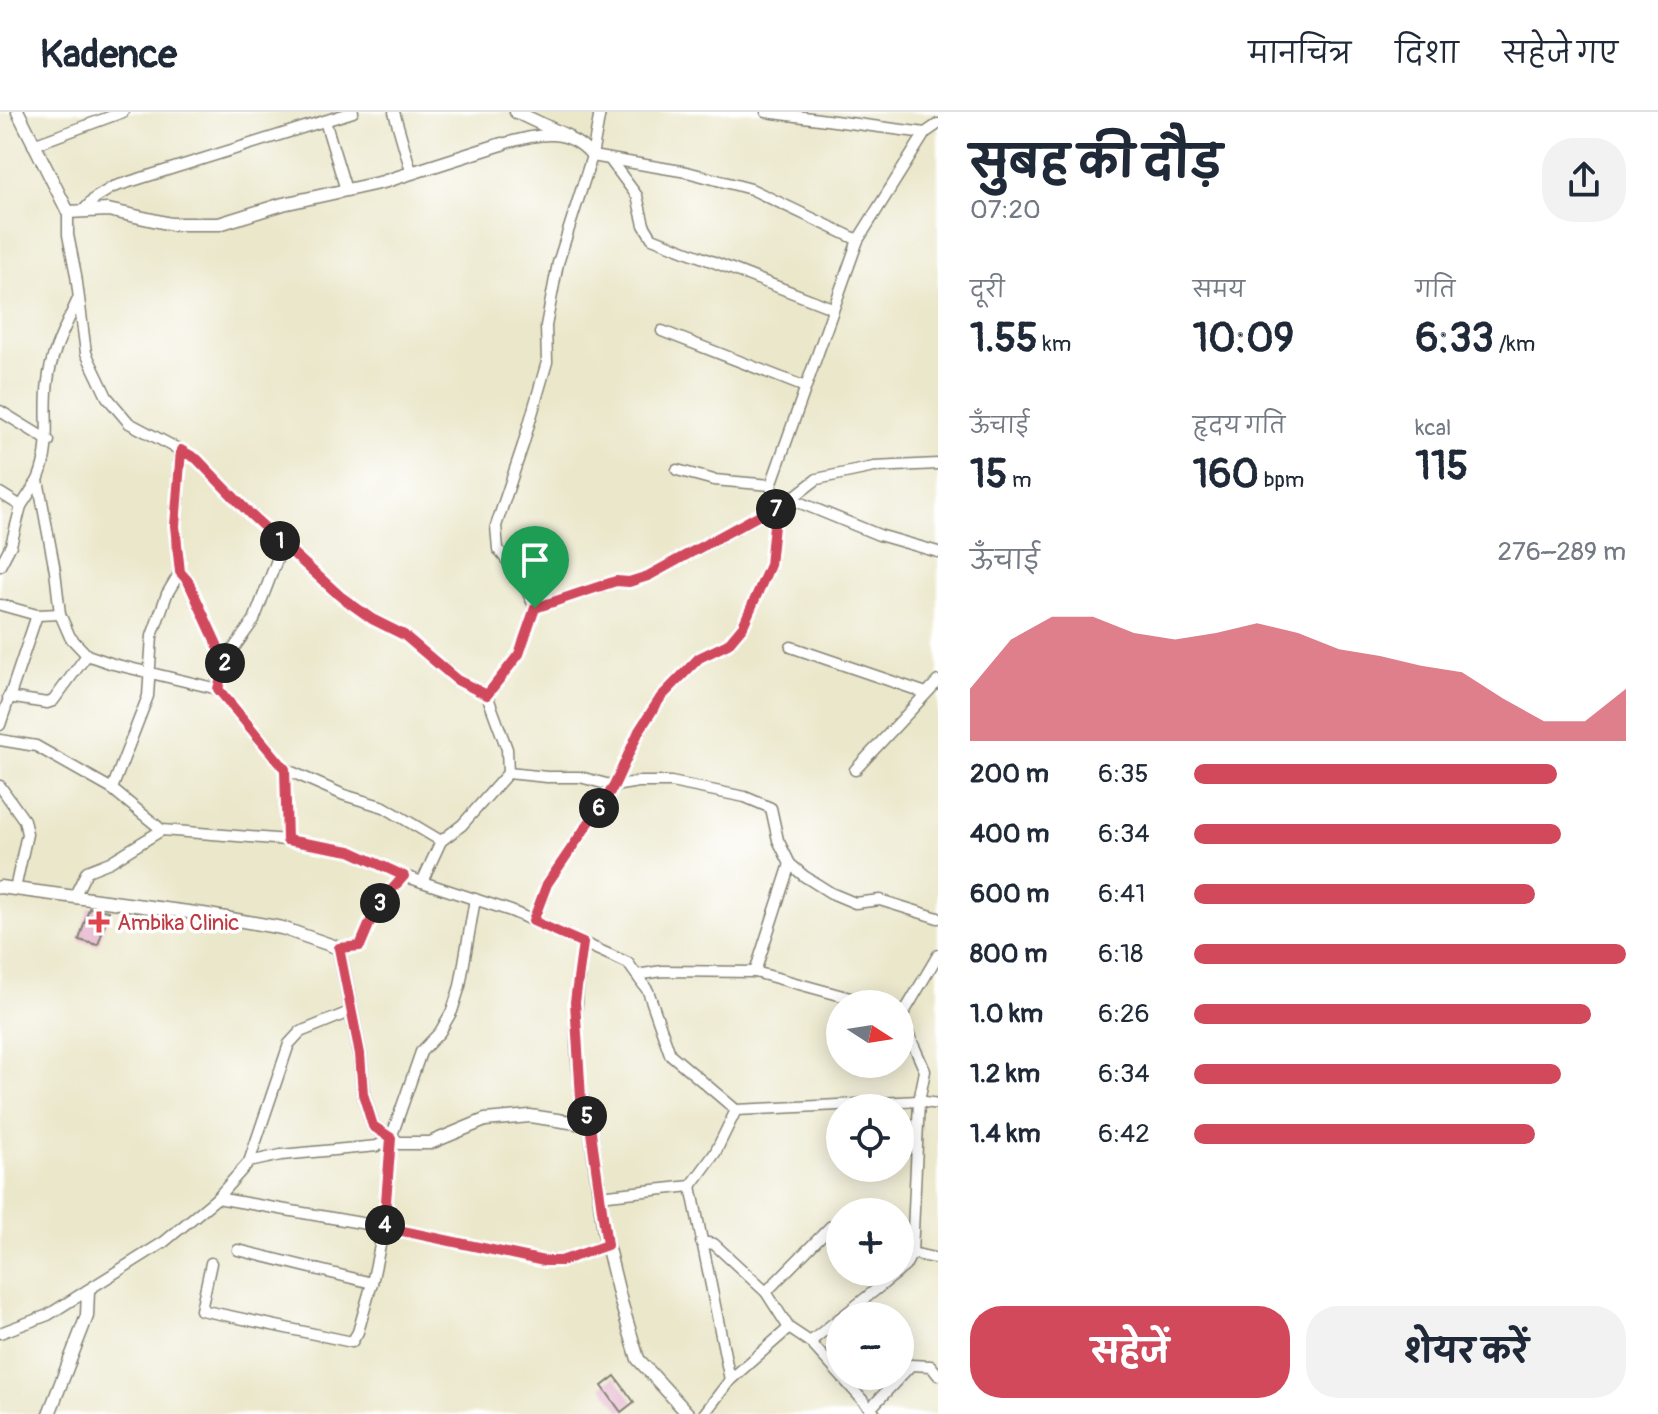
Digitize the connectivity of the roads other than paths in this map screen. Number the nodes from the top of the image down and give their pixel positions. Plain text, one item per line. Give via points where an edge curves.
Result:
1 (18, 112) edge
2 (123, 112) edge
3 (353, 112) edge
4 (394, 112) edge
5 (516, 112) edge
6 (600, 112) edge
7 (766, 112) edge
8 (325, 121) junction
9 (938, 124) edge
10 (925, 133) junction
11 (567, 136) junction
12 (502, 144) joint
13 (33, 145) junction
14 (592, 156) junction
15 (611, 161) junction
16 (411, 171) junction
17 (346, 190) junction
18 (84, 210) junction
19 (68, 212) junction
20 (858, 240) junction
21 (79, 298) junction
22 (832, 308) junction
23 (662, 331) dead end
24 (805, 387) junction
25 (0, 411) edge
26 (49, 441) junction
27 (181, 450) junction
28 (938, 464) edge
29 (677, 470) dead end
30 (38, 480) junction
31 (771, 485) junction
32 (0, 493) edge
33 (791, 499) junction
34 (21, 506) junction
35 (776, 506) junction
36 (283, 544) junction
37 (938, 552) edge
38 (0, 566) edge
39 (180, 572) junction
40 (1, 605) edge
41 (535, 608) junction
42 (60, 614) junction
43 (37, 615) junction
44 (791, 647) dead end
45 (87, 655) junction
46 (226, 659) junction
47 (150, 673) junction
48 (938, 681) edge
49 (218, 689) junction
50 (926, 693) junction
51 (487, 695) junction
52 (8, 697) junction
53 (0, 725) edge
54 (0, 740) edge
55 (285, 769) junction
56 (855, 770) dead end
57 (508, 773) junction
58 (0, 786) edge
59 (614, 786) junction
60 (112, 789) junction
61 (162, 830) junction
62 (287, 840) junction
63 (441, 841) junction
64 (790, 864) junction
65 (404, 876) junction
66 (422, 882) junction
67 (0, 887) edge
68 (15, 889) junction
69 (74, 897) junction
70 (475, 899) junction
71 (938, 918) edge
72 (533, 921) junction
73 (583, 943) junction
74 (339, 948) junction
75 (938, 955) edge
76 (755, 972) junction
77 (637, 975) junction
78 (826, 991) edge
79 (914, 994) edge
80 (352, 1011) junction
81 (914, 1045) edge
82 (919, 1101) junction
83 (938, 1104) edge
84 (736, 1110) junction
85 (590, 1125) junction
86 (391, 1138) junction
87 (249, 1162) junction
88 (691, 1186) junction
89 (599, 1196) junction
90 (217, 1198) junction
91 (914, 1210) edge
92 (384, 1227) junction
93 (826, 1231) edge
94 (701, 1242) junction
95 (607, 1245) junction
96 (238, 1250) dead end
97 (914, 1253) edge
98 (938, 1259) edge
99 (211, 1263) dead end
100 (372, 1283) junction
101 (880, 1286) edge
102 (88, 1291) junction
103 (766, 1292) junction
104 (860, 1302) edge
105 (789, 1328) junction
106 (826, 1329) edge
107 (0, 1333) edge
108 (810, 1342) junction
109 (826, 1360) edge
110 (938, 1375) edge
111 (730, 1380) junction
112 (853, 1390) edge
113 (873, 1411) edge
114 (49, 1414) edge
115 (688, 1414) edge
116 (704, 1414) edge

1 - 13 street
2 - 13 street
3 - 8 street
4 - 16 street
5 - 11 street
6 - 14 street
7 - 10 street
8 - 17 street
8 - 18 street via 113,187
9 - 10 street
10 - 20 street
11 - 12 street via 535,135
11 - 14 street
12 - 16 street
13 - 19 street
14 - 15 street
14 - 41 street via 558,263 546,326 547,362 496,526 498,549
15 - 20 street via 687,172 751,189
15 - 22 street via 637,196 652,238
16 - 17 street
17 - 18 street via 219,224 171,224
18 - 19 street
19 - 21 street
20 - 22 street
21 - 26 street via 55,350 48,381
21 - 27 street via 86,353 107,397 129,423
22 - 24 street
23 - 24 street
24 - 31 street
25 - 26 street
26 - 30 street
27 - 36 street via 197,459
27 - 39 street via 175,526
28 - 33 street via 874,467 817,479
29 - 31 street via 714,480
30 - 34 street
30 - 42 street
31 - 35 street
32 - 34 street
33 - 35 street
33 - 37 street via 879,535
34 - 38 street
35 - 41 street via 648,576
35 - 59 street via 770,565 743,626 728,644 699,658 661,697
36 - 46 street via 254,620
36 - 51 street via 340,596 404,635 457,680
39 - 46 street
39 - 47 street via 152,636
40 - 43 street
41 - 51 street via 519,654
42 - 43 street
42 - 45 street via 70,637
43 - 52 street
44 - 50 street
45 - 47 street
45 - 52 street via 53,701
46 - 49 street
47 - 49 street
47 - 60 street via 148,696
48 - 50 street
49 - 55 street
50 - 56 street
51 - 57 street via 507,749
52 - 53 street
54 - 60 street via 36,746
55 - 62 street
55 - 63 street via 384,807
57 - 59 street via 580,777
57 - 63 street
58 - 68 street via 24,820 27,834
59 - 64 street via 671,782 745,797 771,808
59 - 72 street via 547,884
60 - 61 street
61 - 62 street
61 - 69 street via 87,871
62 - 65 street via 350,851
63 - 66 street
64 - 71 street via 855,903 880,900
64 - 76 street
65 - 66 street
65 - 74 street via 377,906 360,946
66 - 70 street
67 - 68 street
68 - 69 street
69 - 74 street via 282,928
70 - 72 street
70 - 86 street via 452,1011 421,1052
72 - 73 street
73 - 77 street via 628,963
73 - 85 street via 575,1002 581,1098
74 - 80 street
75 - 79 street
76 - 77 street
76 - 78 street
77 - 84 street via 670,1054
80 - 86 street via 363,1094 373,1126
80 - 87 street via 300,1032 289,1044
81 - 82 street via 925,1071
82 - 83 street
82 - 84 street
82 - 91 street
84 - 88 street
85 - 86 street via 530,1116 485,1120 430,1143
85 - 89 street
86 - 87 street via 377,1146
86 - 92 street
87 - 90 street
88 - 89 street
88 - 94 street
89 - 95 street
90 - 92 street
90 - 102 street via 164,1242
92 - 95 street via 544,1261 561,1261
92 - 100 street
93 - 103 street
94 - 103 street via 714,1244
94 - 111 street
95 - 115 street via 638,1359
96 - 100 street
97 - 98 street
99 - 100 street via 201,1310 352,1342
101 - 104 street
102 - 107 street via 48,1315
102 - 114 street via 87,1316
103 - 105 street
105 - 108 street
105 - 111 street
106 - 108 street
108 - 109 street
110 - 113 street via 931,1366 911,1365
111 - 116 street
112 - 113 street

